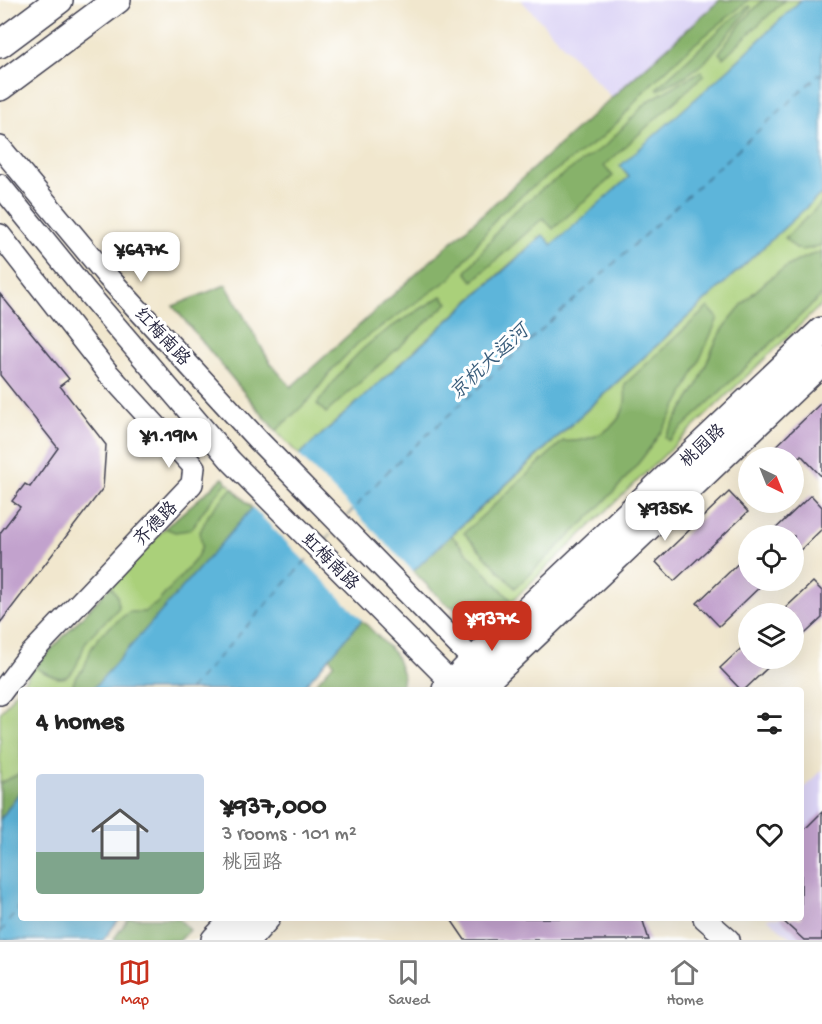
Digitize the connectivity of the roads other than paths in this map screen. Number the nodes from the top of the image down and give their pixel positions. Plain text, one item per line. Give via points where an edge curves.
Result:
1 (59, 0) edge
2 (117, 0) edge
3 (0, 44) edge
4 (0, 87) edge
5 (0, 147) edge
6 (0, 184) edge
7 (0, 235) edge
8 (822, 331) edge
9 (822, 361) edge
10 (258, 440) joint
11 (231, 461) joint
12 (474, 661) junction
13 (462, 687) edge
14 (466, 687) edge
15 (467, 687) edge
16 (0, 693) edge
17 (262, 921) edge
18 (707, 921) edge
19 (245, 934) edge
20 (215, 940) edge
21 (729, 940) edge

1 - 3 main road
2 - 4 main road
5 - 10 street, 红梅南路 via 108,277
6 - 11 street, 红梅南路
7 - 16 street, 齐德路 via 108,374 194,466 192,484 27,658
8 - 12 main road, 桃园路
9 - 15 main road, 桃园路
10 - 12 street, 虹梅南路
11 - 13 street, 虹梅南路 via 430,661
12 - 14 main road, 桃园路
17 - 19 main road
18 - 21 street
19 - 20 main road

